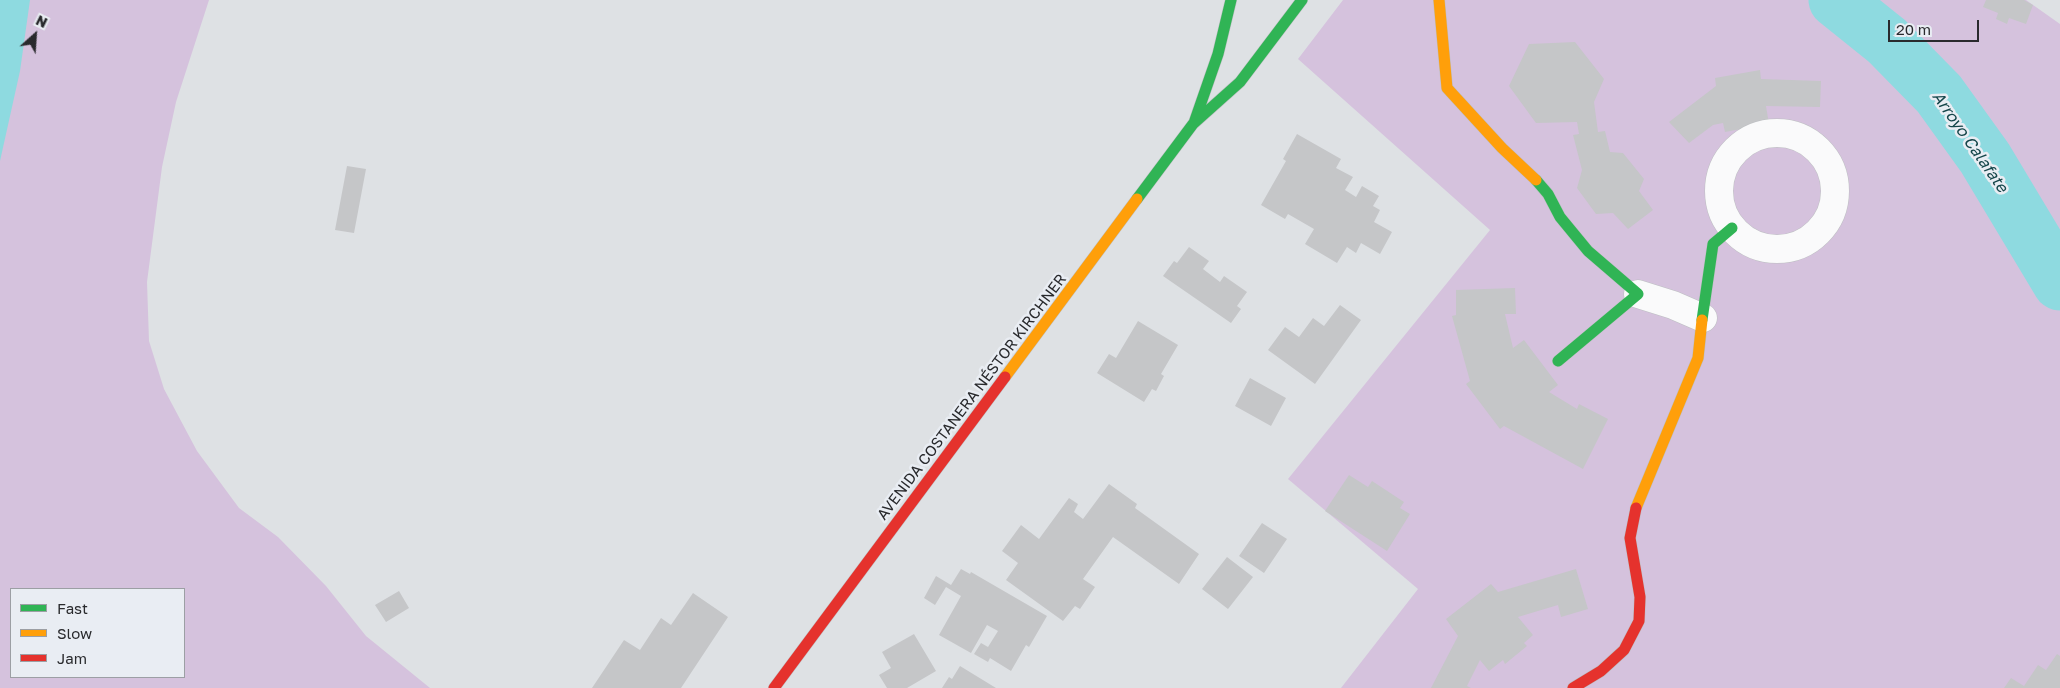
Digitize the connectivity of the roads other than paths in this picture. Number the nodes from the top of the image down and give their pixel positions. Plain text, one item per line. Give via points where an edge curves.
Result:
1 (1230, 0) edge
2 (1302, 0) edge
3 (1439, 0) edge
4 (1193, 124) junction
5 (1732, 228) junction
6 (1638, 294) junction
7 (1703, 318) junction
8 (1558, 360) dead end
9 (774, 688) edge
10 (1573, 688) edge

1 - 4 main road, AVENIDA COSTANERA NÉSTOR KIRCHNER via 1218,54
2 - 4 main road, AVENIDA COSTANERA NÉSTOR KIRCHNER via 1240,82
3 - 6 main road via 1446,88 1533,176 1588,251
4 - 9 main road, AVENIDA COSTANERA NÉSTOR KIRCHNER
5 - 5 street via 1762,248 1798,246 1814,236 1826,222 1833,206 1835,188 1831,170 1822,154 1808,142 1791,135 1755,137 1740,146 1727,160 1720,177 1718,195 1722,213
5 - 7 main road via 1713,244
6 - 7 street
6 - 8 main road
7 - 10 main road via 1698,358 1633,514 1630,538 1640,597 1639,621 1624,650 1601,671

